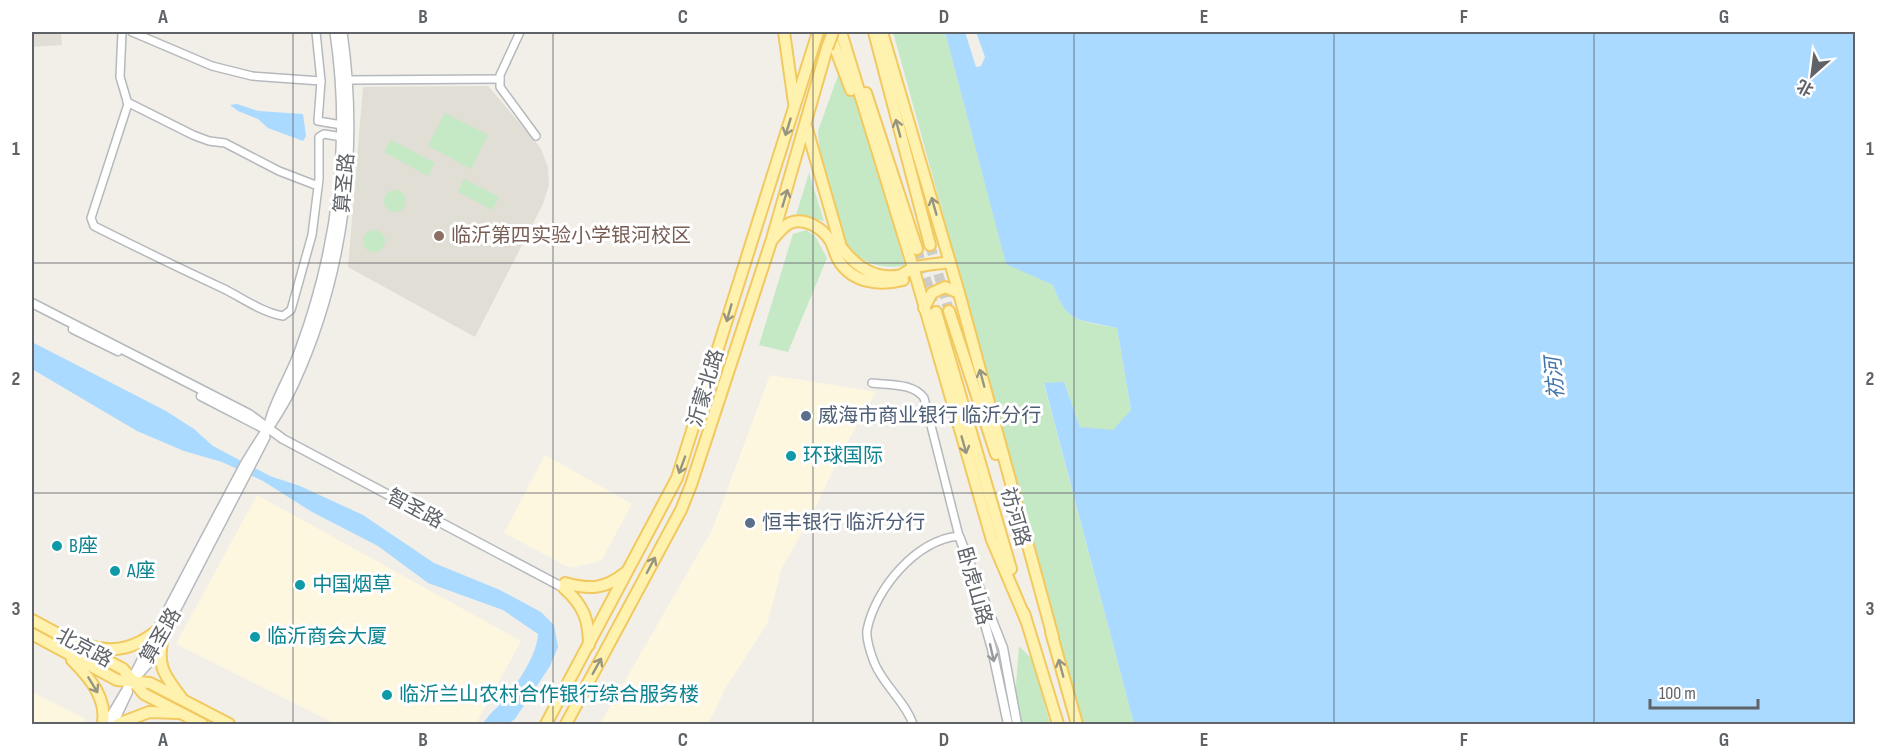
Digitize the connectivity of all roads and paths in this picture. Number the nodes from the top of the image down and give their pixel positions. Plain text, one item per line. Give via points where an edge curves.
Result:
1 (122, 32) edge
2 (132, 32) edge
3 (315, 32) edge
4 (335, 32) edge
5 (342, 32) edge
6 (520, 32) edge
7 (784, 32) edge
8 (818, 32) edge
9 (831, 32) edge
10 (842, 32) edge
11 (874, 32) edge
12 (882, 32) edge
13 (500, 79) junction
14 (346, 80) junction
15 (321, 81) junction
16 (127, 102) junction
17 (794, 105) junction
18 (342, 125) junction
19 (806, 125) junction
20 (536, 136) dead end
21 (342, 137) junction
22 (884, 175) junction
23 (318, 186) junction
24 (772, 239) junction
25 (930, 245) tunnel mouth
26 (917, 249) tunnel mouth
27 (950, 262) junction
28 (915, 272) junction
29 (959, 293) junction
30 (32, 303) edge
31 (32, 308) edge
32 (924, 308) junction
33 (949, 310) tunnel mouth
34 (936, 312) tunnel mouth
35 (872, 382) dead end
36 (267, 429) junction
37 (960, 536) junction
38 (630, 568) junction
39 (564, 586) junction
40 (32, 620) edge
41 (1026, 620) junction
42 (161, 632) junction
43 (32, 634) edge
44 (1053, 637) junction
45 (71, 641) junction
46 (589, 645) junction
47 (66, 653) junction
48 (131, 682) junction
49 (185, 702) junction
50 (181, 714) junction
51 (105, 724) edge
52 (113, 724) edge
53 (118, 724) edge
54 (202, 724) edge
55 (229, 724) edge
56 (546, 724) edge
57 (566, 724) edge
58 (914, 724) edge
59 (1008, 724) edge
60 (1017, 724) edge
61 (1058, 724) edge
62 (1077, 724) edge

1 - 16 street via 120,77
2 - 15 street via 212,66 252,76
3 - 15 street
4 - 18 main road, 算圣路
5 - 14 main road, 算圣路
6 - 13 street
7 - 17 main road
8 - 17 main road, 沂蒙北路
9 - 19 main road, 沂蒙北路, bridge
9 - 22 main road
10 - 22 main road
10 - 26 main road
25 -> 11 main road
27 -> 12 main road
13 - 14 street
13 - 20 street via 500,87
14 - 36 main road, 算圣路 via 348,155 335,256 306,353 282,407
15 - 18 street via 318,121
16 - 23 street via 193,135 225,143
16 - 23 street via 91,218 94,226 272,314 283,316 291,310 312,235
17 -> 38 main road, 沂蒙北路 via 689,447
18 - 21 main road, 算圣路
24 -> 19 main road, 沂蒙北路
19 - 28 main road via 839,240 849,258 859,267 884,275
21 - 23 street via 320,136
21 - 36 main road, 算圣路 via 335,219 319,293
22 - 28 main road
24 - 28 main road via 789,223 805,222 820,228 840,262 854,275 878,284
57 -> 24 main road, 沂蒙北路 via 691,485
27 - 28 main road
27 - 29 main road
28 - 32 main road
29 - 32 main road via 945,287 936,290
44 -> 29 main road
30 - 36 street, 智圣路 via 249,414
31 - 36 street, 智圣路
32 -> 41 main road via 992,540
33 - 44 main road, 祊河路
34 - 41 main road, 祊河路
35 - 37 street via 912,388 924,398
36 - 39 street, 智圣路
36 - 42 main road, 算圣路
37 - 58 street via 950,537 910,558 882,590 867,632 874,663
37 -> 59 street, 卧虎山路 via 992,649
37 - 60 street, 卧虎山路 via 1003,648
38 - 39 main road via 603,587
38 - 46 main road, 沂蒙北路
39 - 46 main road via 579,601
40 - 45 main road, 北京路
41 - 61 main road, 祊河路
42 - 45 main road via 141,643 113,650
42 - 48 main road, 算圣路
42 - 49 main road via 159,653 165,677
43 - 47 main road, 北京路
62 -> 44 main road, 祊河路
45 - 48 main road, 北京路 via 123,669
46 - 56 main road, 沂蒙北路
47 - 48 main road, 北京路 via 117,680
47 -> 51 main road via 101,699
48 - 49 main road, 北京路 via 150,683
48 - 50 main road, 北京路 via 144,694
48 - 51 street
48 - 52 street
49 - 55 main road, 北京路
50 - 53 main road via 149,712
50 - 54 main road, 北京路

